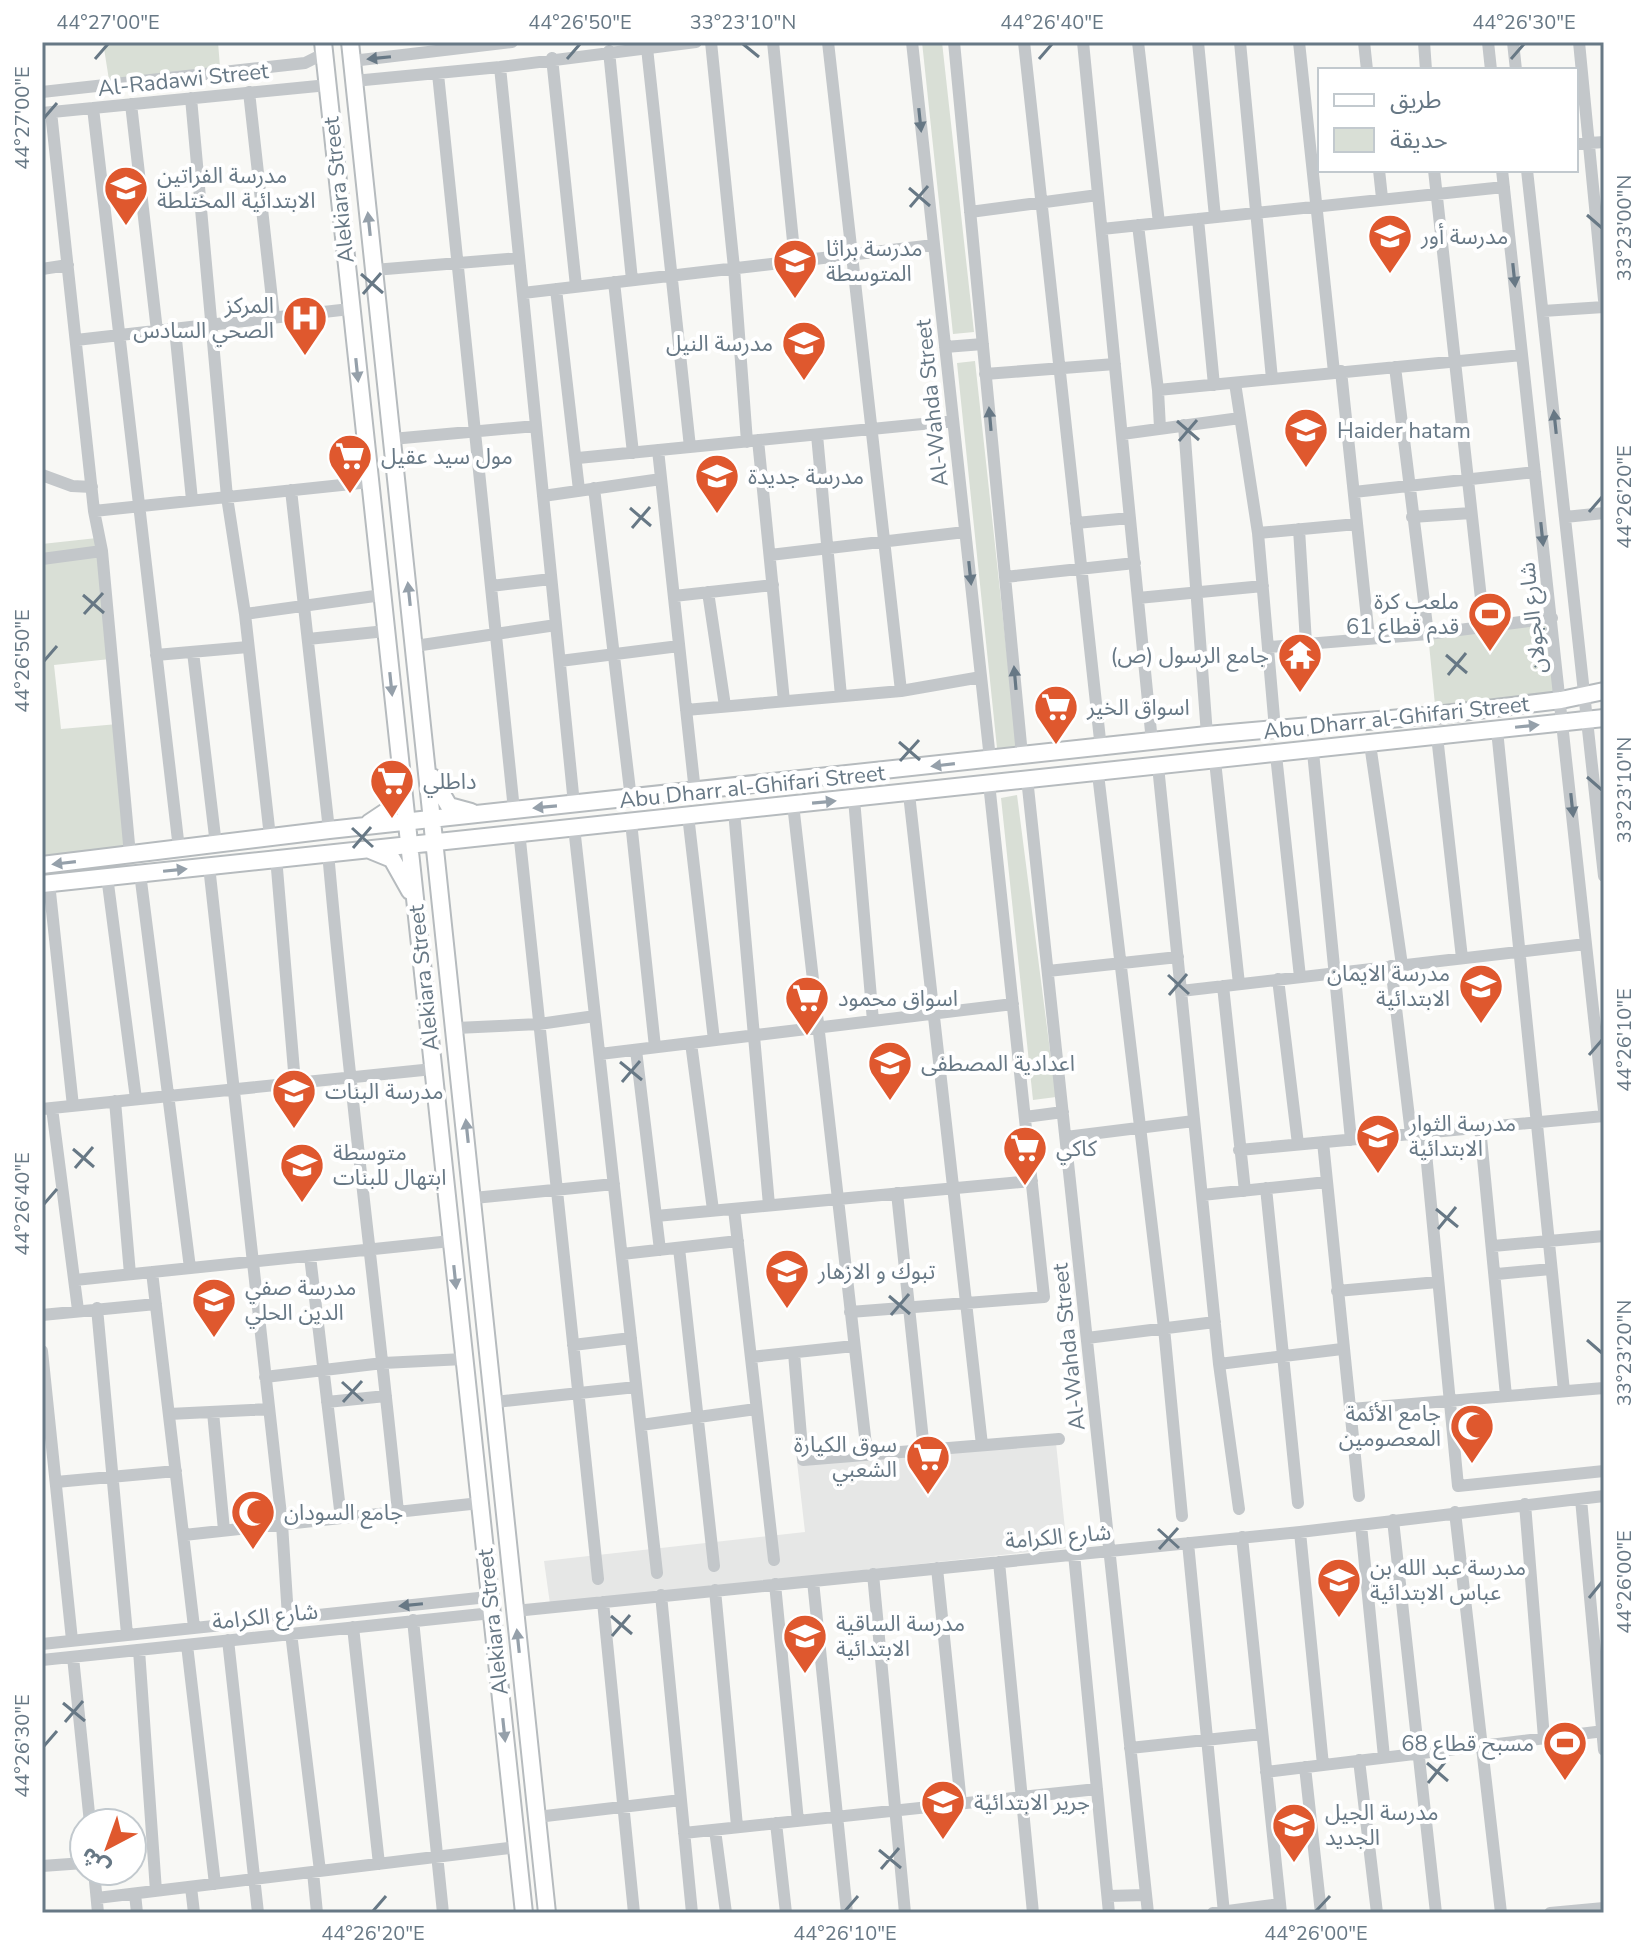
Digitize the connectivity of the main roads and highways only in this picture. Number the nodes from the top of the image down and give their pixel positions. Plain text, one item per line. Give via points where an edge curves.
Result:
1 (323, 42) edge
2 (350, 42) edge
3 (351, 313) junction
4 (379, 315) junction
5 (382, 339) junction
6 (354, 340) junction
7 (1604, 691) edge
8 (1596, 719) edge
9 (1234, 733) junction
10 (1237, 759) junction
11 (428, 770) junction
12 (401, 774) junction
13 (657, 796) junction
14 (481, 814) junction
15 (659, 818) junction
16 (433, 820) junction
17 (406, 823) junction
18 (359, 827) junction
19 (480, 836) junction
20 (435, 841) junction
21 (409, 844) junction
22 (365, 848) junction
23 (95, 859) junction
24 (42, 865) edge
25 (102, 876) junction
26 (46, 884) edge
27 (441, 890) junction
28 (414, 900) junction
29 (445, 1184) junction
30 (473, 1190) junction
31 (524, 1913) edge
32 (547, 1913) edge

1 - 3 main road, Alekiara Street
4 -> 2 main road, Alekiara Street
3 - 4 main road via 366,322
3 - 6 main road, Alekiara Street
4 - 5 main road, Alekiara Street
5 - 6 main road via 366,334
11 -> 5 main road, Alekiara Street
6 -> 12 main road, Alekiara Street
7 - 9 main road, Abu Dharr al-Ghifari Street via 1561,700
10 -> 8 main road, Abu Dharr al-Ghifari Street
9 - 10 main road
9 -> 13 main road, Abu Dharr al-Ghifari Street
15 -> 10 main road, Abu Dharr al-Ghifari Street
11 - 14 main road via 449,806
11 - 16 main road, Alekiara Street
12 - 17 main road, Alekiara Street
12 - 18 main road via 390,809
13 -> 14 main road, Abu Dharr al-Ghifari Street
13 - 15 main road
14 - 16 main road, Abu Dharr al-Ghifari Street
15 - 19 main road, Abu Dharr al-Ghifari Street
16 - 17 main road, Abu Dharr al-Ghifari Street
16 - 20 main road, Alekiara Street
17 - 18 main road, Abu Dharr al-Ghifari Street
17 - 21 main road, Alekiara Street
18 - 23 main road, Abu Dharr al-Ghifari Street
19 - 20 main road, Abu Dharr al-Ghifari Street
19 - 27 main road via 455,850
20 - 21 main road, Abu Dharr al-Ghifari Street
20 - 27 main road, Alekiara Street
21 - 22 main road, Abu Dharr al-Ghifari Street
21 - 28 main road, Alekiara Street
25 -> 22 main road, Abu Dharr al-Ghifari Street
22 - 28 main road via 392,859
23 -> 24 main road, Abu Dharr al-Ghifari Street
23 - 25 main road
25 - 26 main road, Abu Dharr al-Ghifari Street
30 -> 27 main road, Alekiara Street
28 - 29 main road, Alekiara Street
29 - 30 main road
29 -> 31 main road, Alekiara Street
32 -> 30 main road, Alekiara Street

